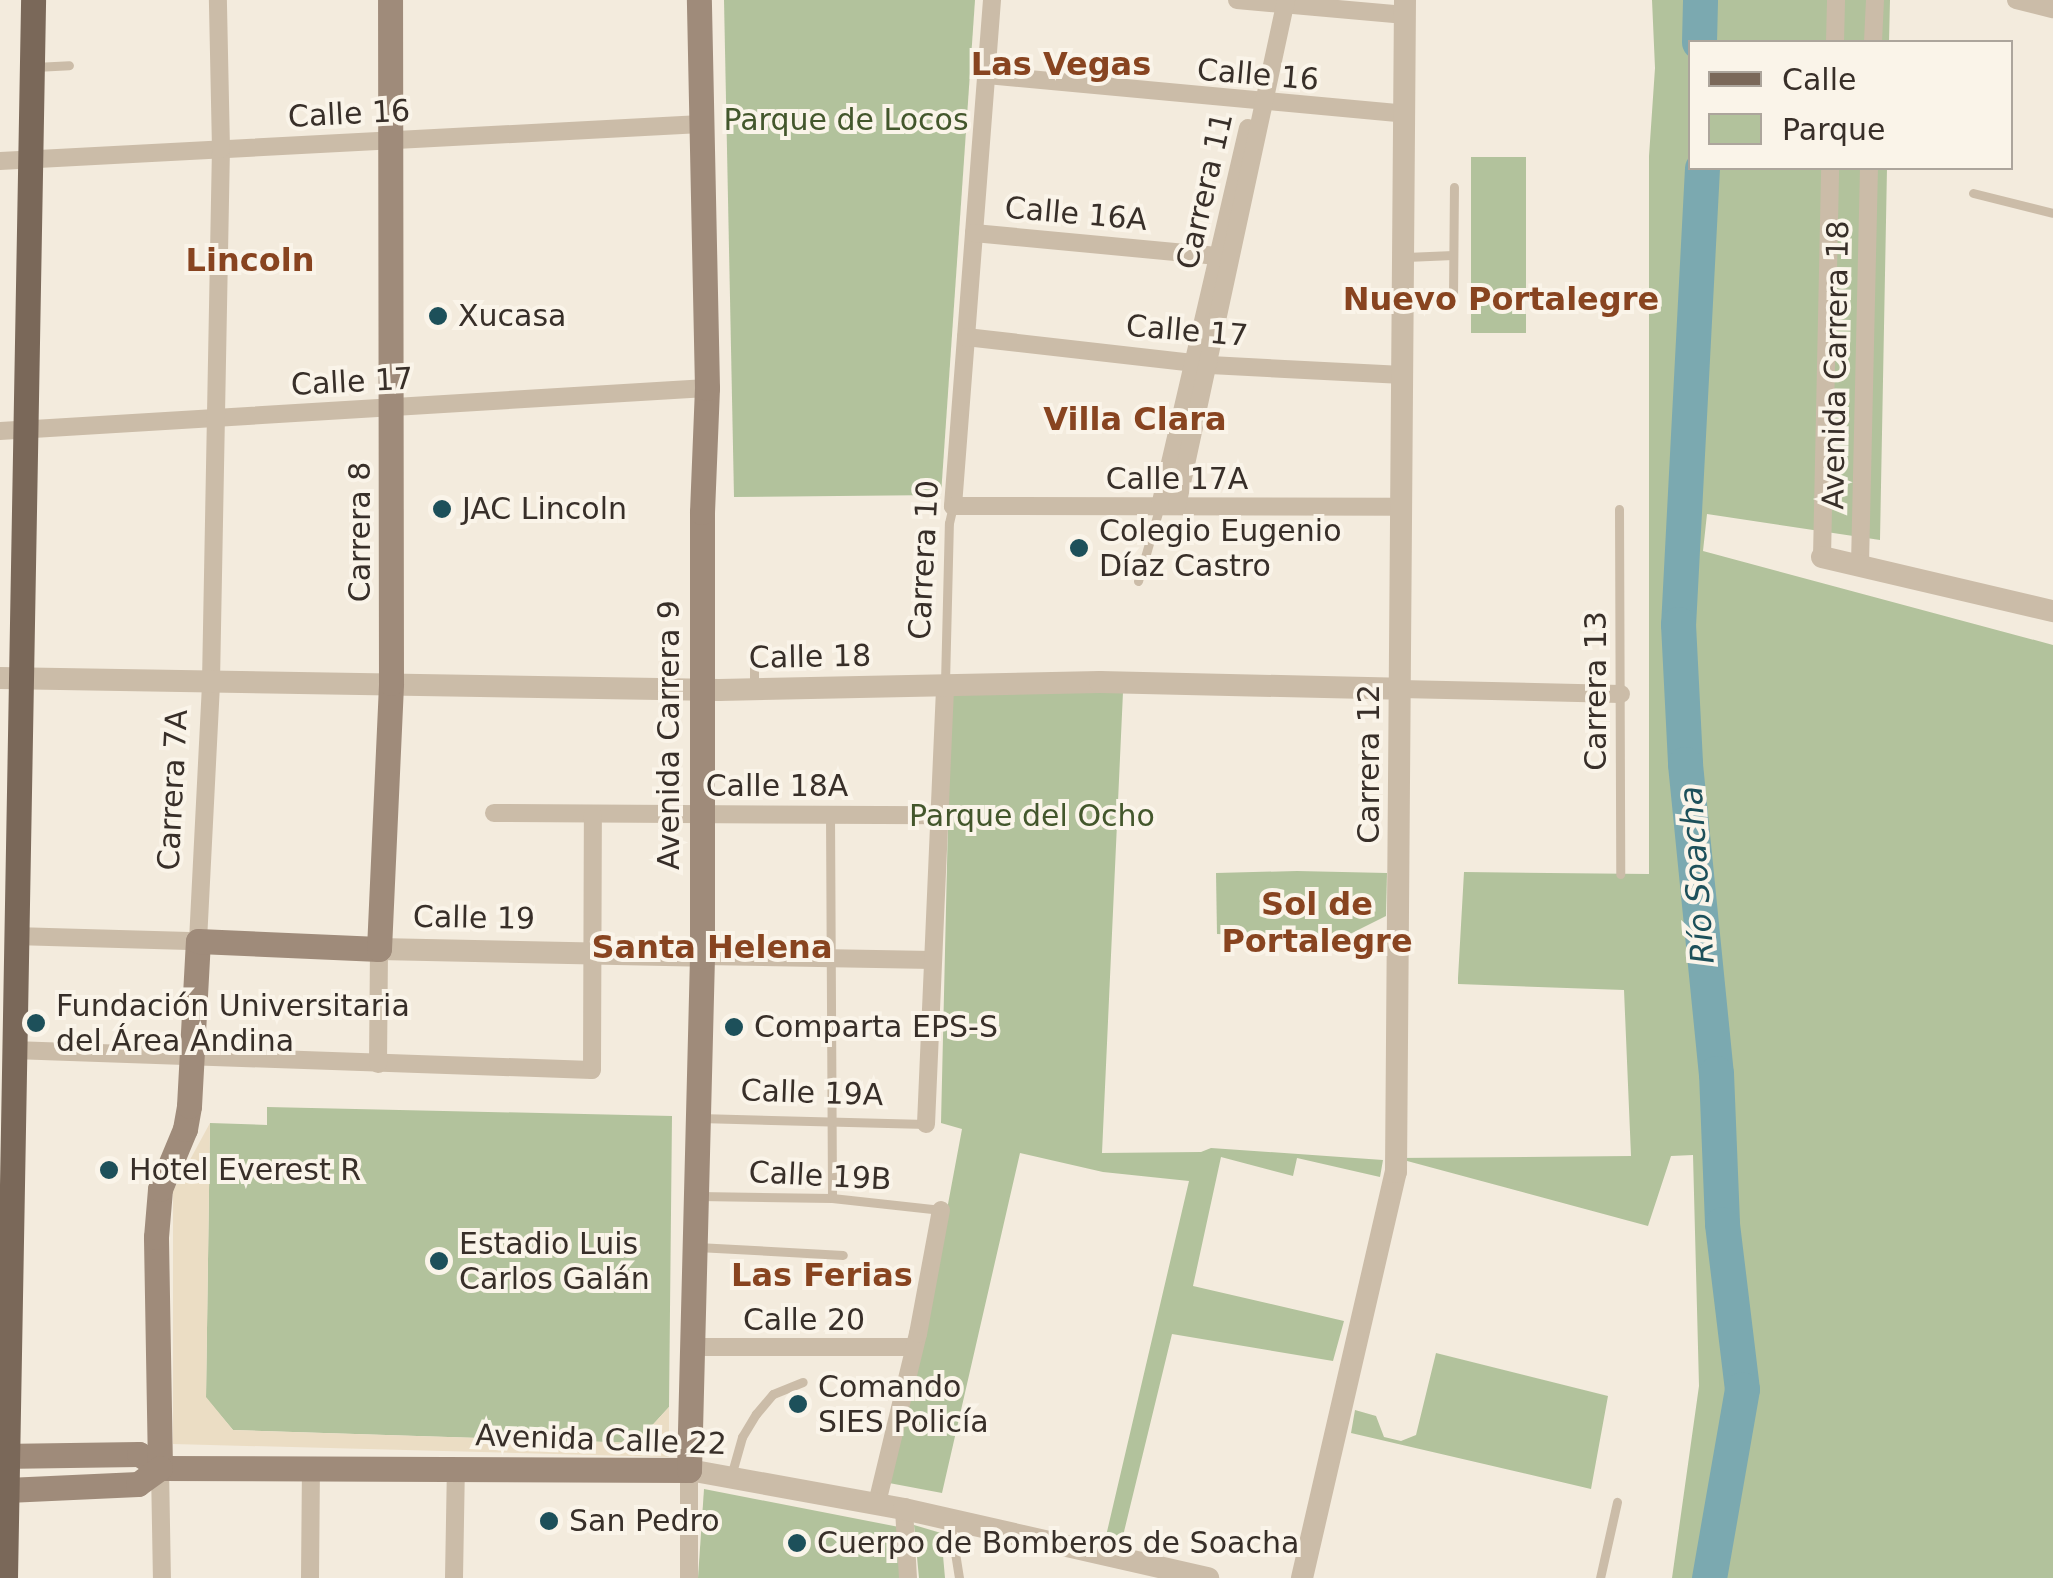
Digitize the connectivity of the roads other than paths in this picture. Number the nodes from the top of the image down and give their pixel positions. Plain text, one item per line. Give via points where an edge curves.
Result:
1 (33, 0) edge
2 (218, 0) edge
3 (390, 0) edge
4 (699, 0) edge
5 (992, 0) edge
6 (1237, 0) edge
7 (1836, 0) edge
8 (1875, 0) edge
9 (2016, 0) edge
10 (1286, 1) edge
11 (1405, 7) edge
12 (2053, 9) edge
13 (1834, 40) edge
14 (1873, 40) edge
15 (69, 65) dead end
16 (32, 67) junction
17 (987, 75) junction
18 (1259, 104) junction
19 (1404, 114) junction
20 (700, 124) junction
21 (392, 138) junction
22 (221, 149) junction
23 (0, 161) edge
24 (30, 161) junction
25 (1830, 170) edge
26 (1869, 170) edge
27 (1454, 187) dead end
28 (1973, 193) dead end
29 (2053, 212) edge
30 (974, 232) junction
31 (1226, 256) junction
32 (1453, 256) junction
33 (1403, 257) junction
34 (1453, 298) dead end
35 (966, 338) junction
36 (1202, 365) junction
37 (1402, 375) junction
38 (707, 388) junction
39 (393, 410) junction
40 (214, 420) junction
41 (12, 430) edge
42 (954, 506) junction
43 (1169, 506) junction
44 (1401, 507) junction
45 (1619, 509) dead end
46 (1822, 557) joint
47 (1860, 564) junction
48 (1138, 581) dead end
49 (2053, 611) edge
50 (754, 662) dead end
51 (9, 678) edge
52 (210, 682) junction
53 (391, 683) junction
54 (945, 684) junction
55 (754, 688) junction
56 (703, 689) junction
57 (1400, 690) junction
58 (1621, 694) junction
59 (494, 813) dead end
60 (593, 814) junction
61 (700, 814) junction
62 (830, 814) junction
63 (939, 815) junction
64 (1620, 874) dead end
65 (14, 936) junction
66 (198, 941) junction
67 (379, 949) junction
68 (593, 953) junction
69 (702, 956) junction
70 (834, 960) junction
71 (933, 960) junction
72 (7, 965) edge
73 (13, 1050) junction
74 (191, 1057) junction
75 (378, 1064) junction
76 (696, 1118) junction
77 (832, 1120) junction
78 (926, 1124) joint
79 (696, 1196) junction
80 (832, 1198) junction
81 (941, 1210) joint
82 (5, 1234) edge
83 (695, 1247) junction
84 (843, 1255) dead end
85 (914, 1347) junction
86 (694, 1348) junction
87 (802, 1382) dead end
88 (4, 1454) edge
89 (311, 1467) junction
90 (160, 1468) junction
91 (456, 1468) junction
92 (689, 1470) junction
93 (731, 1476) junction
94 (7, 1490) junction
95 (1617, 1502) dead end
96 (877, 1503) junction
97 (904, 1509) junction
98 (950, 1518) junction
99 (5, 1578) edge
100 (162, 1578) edge
101 (310, 1578) edge
102 (454, 1578) edge
103 (689, 1578) edge
104 (908, 1578) edge
105 (958, 1578) edge
106 (1208, 1578) edge
107 (1302, 1578) edge
108 (1600, 1578) edge

1 - 16 main road
2 - 22 street, Carrera 7A
3 - 21 main road, Carrera 8
4 - 20 main road, Avenida Carrera 9
5 - 17 street, Carrera 10
6 - 10 street
7 - 13 street
8 - 14 street
9 - 12 street
10 - 11 street
10 - 18 street, Carrera 11
11 - 19 street, Carrera 12
15 - 16 lane
16 - 24 main road
17 - 18 street, Calle 16
17 - 30 street, Carrera 10
18 - 19 street, Calle 16
18 - 31 street, Carrera 11
19 - 33 street, Carrera 12
20 - 21 street, Calle 16
20 - 38 main road, Avenida Carrera 9
21 - 22 street, Calle 16
21 - 39 main road, Carrera 8
22 - 24 street, Calle 16
22 - 40 street, Carrera 7A
23 - 24 street, Calle 16
24 - 41 main road
25 - 46 street, Avenida Carrera 18
26 - 47 street, Avenida Carrera 18
27 - 32 lane
28 - 29 lane
30 - 31 street, Calle 16A
30 - 35 street, Carrera 10
31 - 36 street, Carrera 11
32 - 33 lane
32 - 34 lane
33 - 37 street, Carrera 12
35 - 36 street, Calle 17
35 - 42 street, Carrera 10
36 - 37 street, Calle 17
36 - 43 street, Carrera 11
37 - 44 street, Carrera 12
38 - 39 street, Calle 17
38 - 56 main road, Avenida Carrera 9
39 - 40 street, Calle 17
39 - 53 main road, Carrera 8
40 - 41 street, Calle 17
40 - 52 street, Carrera 7A
41 - 51 main road
42 - 43 street, Calle 17A
42 - 54 lane, Carrera 10
43 - 44 street, Calle 17A
43 - 48 lane, Carrera 11
44 - 57 street, Carrera 12
45 - 58 lane, Carrera 13
46 - 47 street
47 - 49 street
50 - 55 lane
51 - 52 street, Calle 18
51 - 65 main road
52 - 53 street, Calle 18
52 - 66 street, Carrera 7A
53 - 56 street, Calle 18
53 - 67 main road, Carrera 8
54 - 55 street, Calle 18
54 - 57 street, Calle 18
54 - 63 street, Carrera 10
55 - 56 street, Calle 18
56 - 61 main road, Avenida Carrera 9
57 - 58 street, Calle 18
57 - 107 street, Carrera 12 via 1396,1172
58 - 64 lane, Carrera 13
59 - 60 street, Calle 18A
60 - 61 street, Calle 18A
60 - 68 street
61 - 62 street, Calle 18A
61 - 69 main road, Avenida Carrera 9
62 - 63 street, Calle 18A
62 - 70 lane
63 - 71 street, Carrera 10
65 - 66 street, Calle 19
65 - 72 main road
66 - 67 main road, Calle 19
66 - 74 main road, Carrera 7A
67 - 68 street, Calle 19
67 - 75 street, Carrera 8
68 - 69 street, Calle 19
68 - 75 street via 592,1070
69 - 70 street, Calle 19
69 - 76 main road, Avenida Carrera 9
70 - 71 street, Calle 19
70 - 77 lane
71 - 78 street, Carrera 10
72 - 73 main road
73 - 74 street
73 - 82 main road
74 - 75 street
74 - 90 main road, Carrera 7A via 185,1128 166,1166 157,1221
76 - 77 lane, Calle 19A
76 - 79 main road, Avenida Carrera 9
77 - 78 lane, Calle 19A
77 - 80 lane
79 - 80 lane, Calle 19B
79 - 83 main road, Avenida Carrera 9
80 - 81 lane, Calle 19B
81 - 85 street
82 - 88 main road
83 - 84 lane
83 - 86 main road, Avenida Carrera 9
85 - 86 street, Calle 20
85 - 96 street
86 - 92 main road, Avenida Carrera 9
87 - 93 lane via 773,1394 756,1414
88 - 90 main road, Avenida Calle 22 via 139,1454
88 - 94 main road
89 - 90 main road, Avenida Calle 22
89 - 91 main road, Avenida Calle 22
89 - 101 street
90 - 94 main road, Avenida Calle 22 via 138,1484
90 - 100 street, Carrera 7A
91 - 92 main road, Avenida Calle 22
91 - 102 street
92 - 93 street, Avenida Calle 22
92 - 103 street
93 - 96 street, Avenida Calle 22
94 - 99 main road
95 - 108 lane
96 - 97 street, Avenida Calle 22
97 - 98 street, Avenida Calle 22
97 - 104 street
98 - 105 lane
98 - 106 street, Avenida Calle 22

